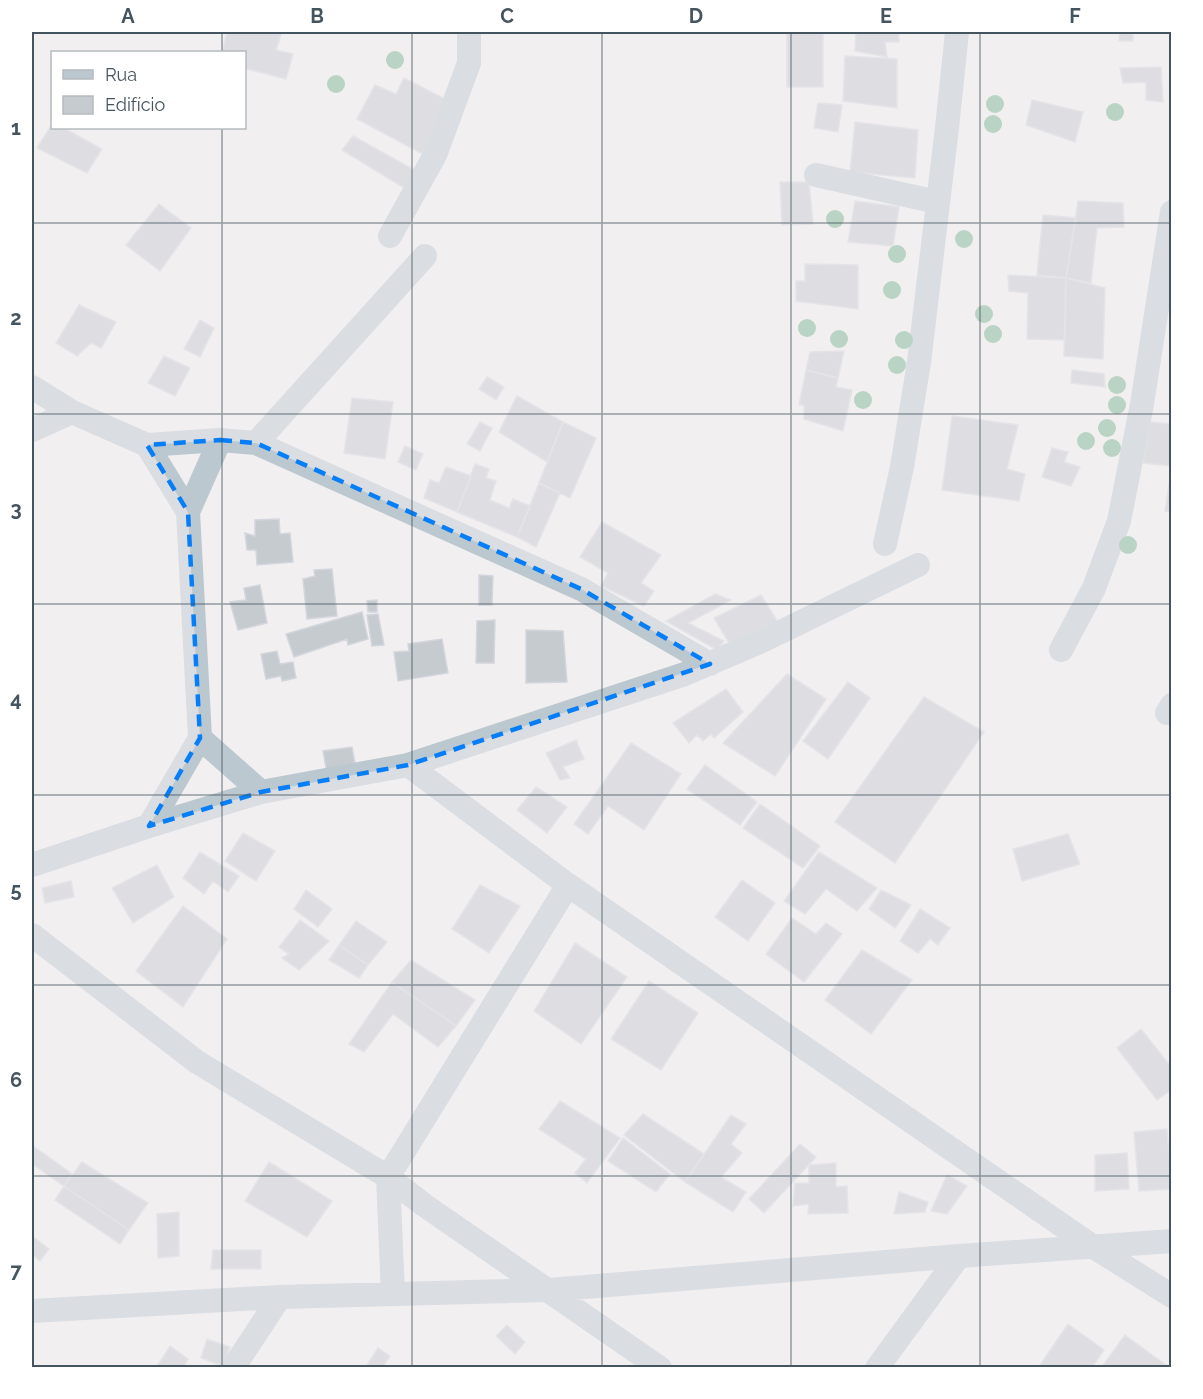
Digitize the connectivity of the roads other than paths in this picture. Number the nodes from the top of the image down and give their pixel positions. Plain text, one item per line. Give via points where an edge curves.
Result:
1 (470, 32) edge
2 (957, 32) edge
3 (816, 175) dead end
4 (937, 202) junction
5 (1172, 212) edge
6 (390, 236) dead end
7 (425, 256) dead end
8 (32, 387) edge
9 (72, 412) junction
10 (32, 429) edge
11 (220, 440) junction
12 (256, 443) junction
13 (147, 445) junction
14 (188, 513) junction
15 (885, 544) dead end
16 (918, 565) dead end
17 (1061, 650) dead end
18 (710, 664) junction
19 (200, 738) junction
20 (408, 765) junction
21 (261, 792) junction
22 (149, 826) junction
23 (32, 865) edge
24 (568, 885) junction
25 (32, 935) edge
26 (388, 1177) junction
27 (1172, 1241) edge
28 (1092, 1246) junction
29 (959, 1256) junction
30 (549, 1290) junction
31 (393, 1294) junction
32 (1172, 1296) edge
33 (280, 1297) junction
34 (32, 1311) edge
35 (233, 1368) edge
36 (660, 1368) edge
37 (877, 1368) edge

1 - 6 street via 469,63 435,154
2 - 4 street
3 - 4 street
4 - 15 street via 919,362
5 - 17 street via 1119,521 1094,588
7 - 12 street
8 - 9 street
9 - 10 street
9 - 13 street
11 - 12 street
11 - 13 street
11 - 14 street
12 - 18 street via 581,589
13 - 14 street
14 - 19 street
16 - 18 street
18 - 20 street
19 - 21 street
19 - 22 street
20 - 21 street
20 - 24 street
21 - 22 street
22 - 23 street
24 - 26 street
24 - 28 street
25 - 26 street via 197,1062
26 - 30 street
26 - 31 street
27 - 28 street
28 - 29 street
28 - 32 street
29 - 30 street
29 - 37 street
30 - 31 street
30 - 36 street
31 - 33 street
33 - 34 street
33 - 35 street

